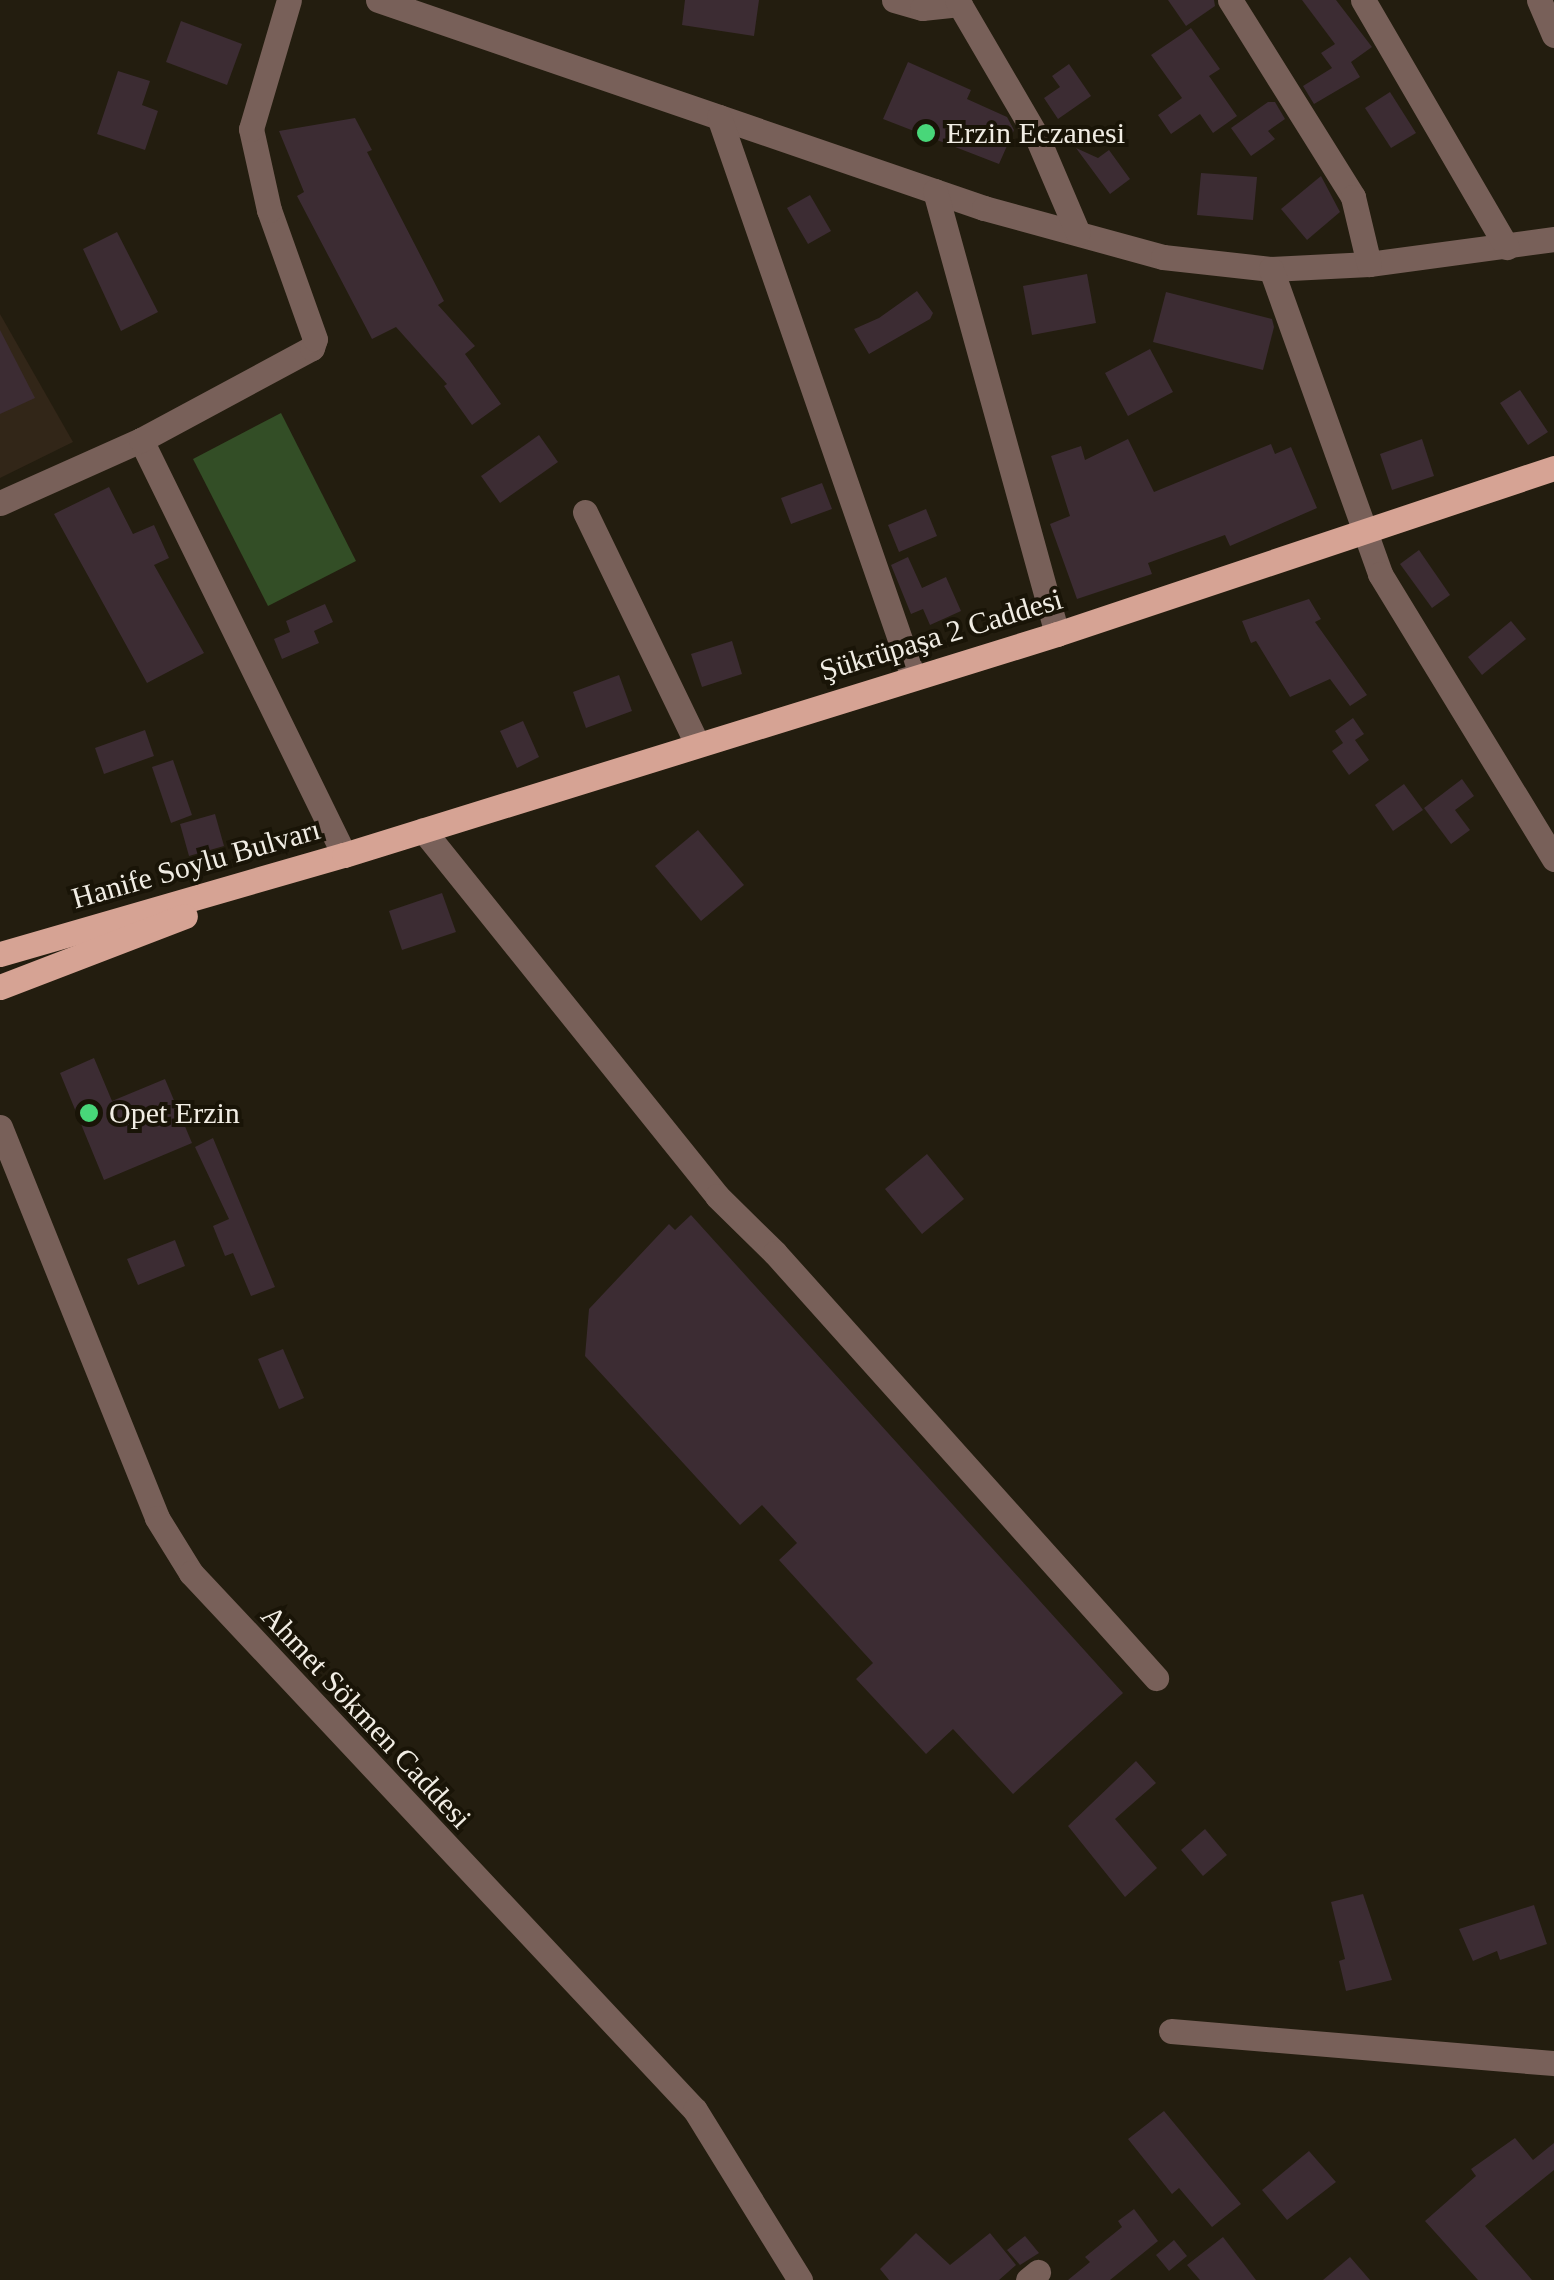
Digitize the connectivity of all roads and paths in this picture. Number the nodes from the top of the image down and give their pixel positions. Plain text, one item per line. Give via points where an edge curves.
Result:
1 (289, 0) edge
2 (378, 0) edge
3 (894, 0) edge
4 (1231, 0) edge
5 (1363, 0) edge
6 (1539, 0) edge
7 (958, 2) edge
8 (1554, 35) edge
9 (719, 117) junction
10 (935, 191) junction
11 (1078, 233) junction
12 (1554, 240) edge
13 (1507, 247) junction
14 (1369, 264) junction
15 (1271, 269) junction
16 (142, 440) junction
17 (1554, 468) edge
18 (0, 503) edge
19 (585, 512) dead end
20 (1366, 530) junction
21 (1057, 634) junction
22 (913, 677) junction
23 (696, 744) junction
24 (424, 830) junction
25 (344, 856) junction
26 (1554, 859) edge
27 (0, 954) edge
28 (0, 987) edge
29 (0, 1128) edge
30 (1156, 1678) dead end
31 (1171, 2031) dead end
32 (1554, 2063) edge
33 (800, 2280) edge

1 - 16 street via 251,129 269,210 315,339 312,348
2 - 9 street
3 - 7 street via 922,8
4 - 14 street via 1353,197
5 - 13 street
6 - 8 street
7 - 11 street via 1038,137
9 - 10 street
9 - 22 street
10 - 11 street
10 - 21 street
11 - 15 street via 1163,257
12 - 13 street
13 - 14 street
14 - 15 street
15 - 20 street
16 - 18 street
16 - 25 street
17 - 20 main road, Şükrüpaşa 2 Caddesi
19 - 23 street
20 - 21 main road, Şükrüpaşa 2 Caddesi
20 - 26 street via 1380,574
21 - 22 main road, Şükrüpaşa 2 Caddesi
22 - 23 main road, Şükrüpaşa 2 Caddesi
23 - 24 main road, Şükrüpaşa 2 Caddesi
24 - 25 main road, Şükrüpaşa 2 Caddesi
24 - 30 street via 717,1196
25 - 27 main road, Hanife Soylu Bulvarı
25 - 28 main road, Hanife Soylu Bulvarı
29 - 33 street, Ahmet Sökmen Caddesi via 157,1518 190,1573 695,2110
31 - 32 street

